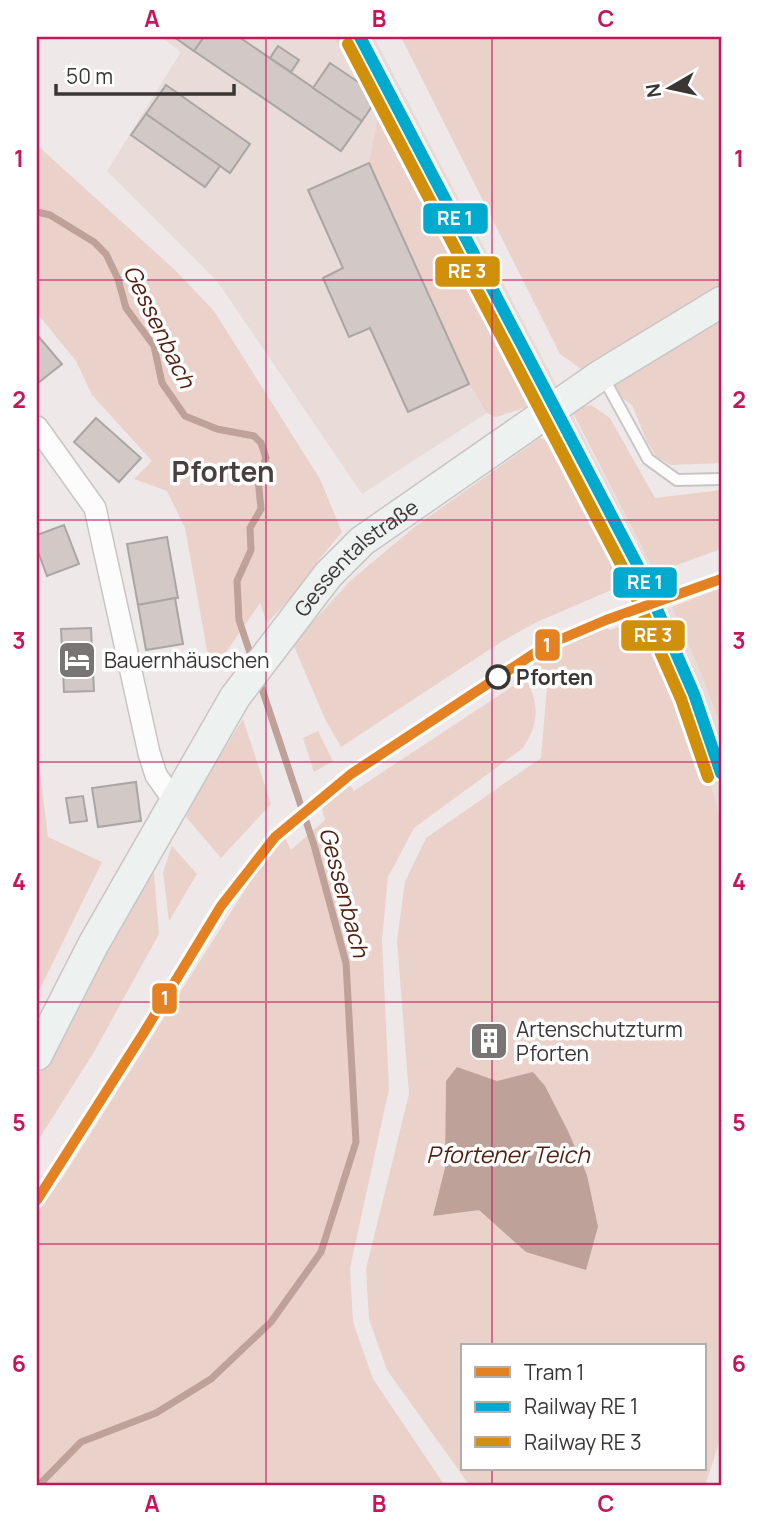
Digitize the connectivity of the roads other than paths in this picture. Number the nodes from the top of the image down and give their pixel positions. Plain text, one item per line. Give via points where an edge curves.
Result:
1 (721, 302) edge
2 (601, 375) junction
3 (39, 433) edge
4 (721, 479) edge
5 (175, 802) junction
6 (37, 1055) edge

1 - 2 main road, Gessentalstraße
2 - 4 lane via 648,459 677,480
2 - 5 main road, Gessentalstraße via 362,541 328,575 235,697
3 - 5 street via 94,508 149,753 156,775
5 - 6 main road, Gessentalstraße via 93,945

